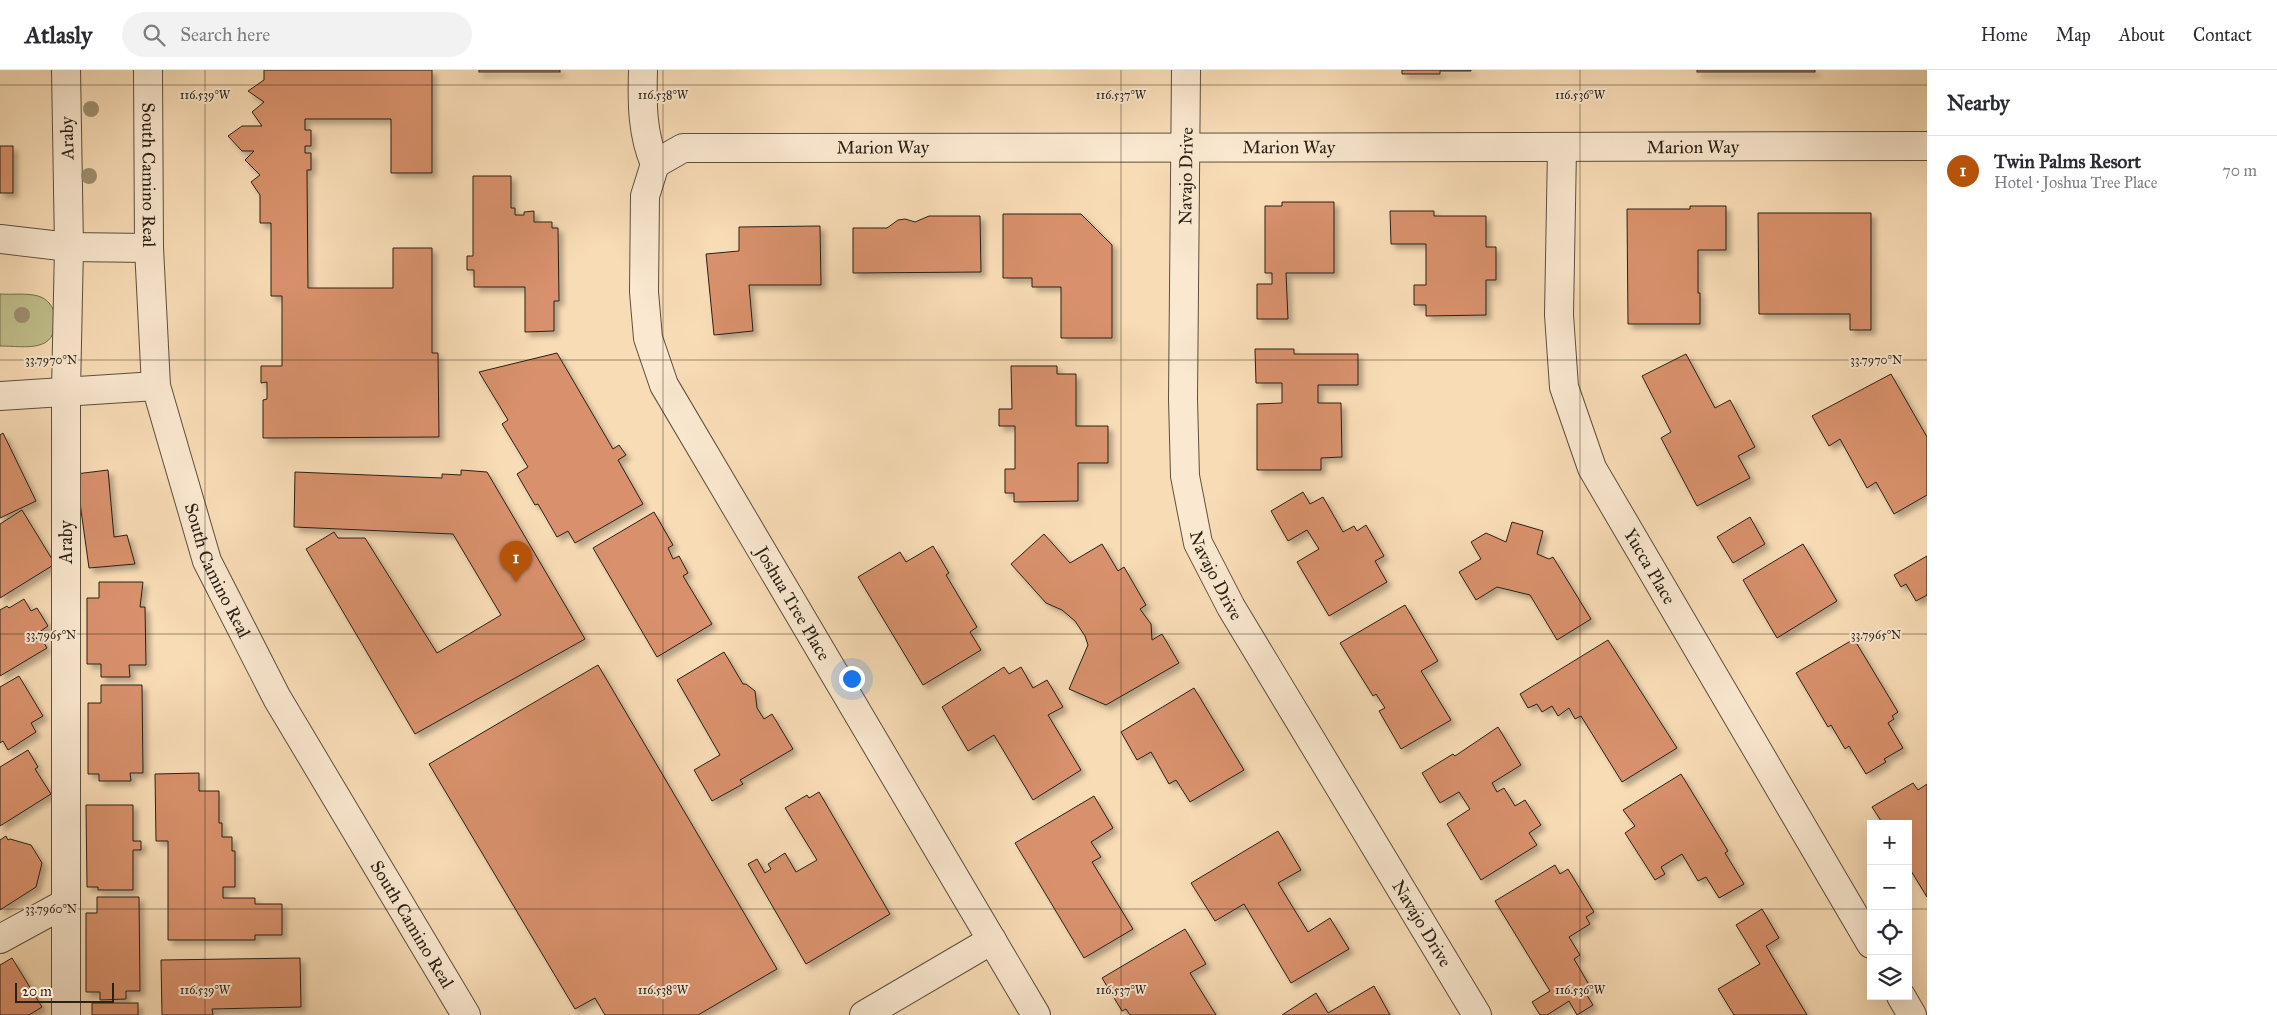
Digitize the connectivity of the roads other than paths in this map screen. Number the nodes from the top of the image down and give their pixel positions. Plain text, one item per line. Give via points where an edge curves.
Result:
1 (66, 70) edge
2 (148, 70) edge
3 (643, 70) edge
4 (1186, 70) edge
5 (1186, 146) junction
6 (1927, 146) edge
7 (1562, 148) junction
8 (655, 164) junction
9 (0, 239) edge
10 (68, 247) junction
11 (149, 248) junction
12 (156, 386) junction
13 (66, 391) junction
14 (0, 396) edge
15 (66, 903) junction
16 (1867, 937) edge
17 (0, 939) edge
18 (992, 940) junction
19 (1903, 1000) edge
20 (1927, 1005) edge
21 (66, 1015) edge
22 (466, 1015) edge
23 (864, 1015) edge
24 (1036, 1015) edge
25 (1477, 1015) edge
26 (1912, 1015) edge

1 - 10 street, Araby
2 - 11 street, South Camino Real
3 - 8 street via 646,145
4 - 5 street, Navajo Drive
5 - 7 street, Marion Way
5 - 8 street, Marion Way via 683,148
5 - 25 street, Navajo Drive via 1185,476 1198,543 1231,607
6 - 7 street, Marion Way
7 - 16 street, Yucca Place via 1559,315 1564,387 1592,468
8 - 18 street, Joshua Tree Place via 645,196 644,292 648,338 664,385
9 - 10 street
10 - 11 street
10 - 13 street, Araby
11 - 12 street, South Camino Real
12 - 13 street
12 - 22 street, South Camino Real via 207,561 277,698
13 - 14 street
13 - 15 street, Araby
15 - 17 street
15 - 21 street, Araby
18 - 23 street
18 - 24 street, Joshua Tree Place
19 - 26 street
20 - 26 street

